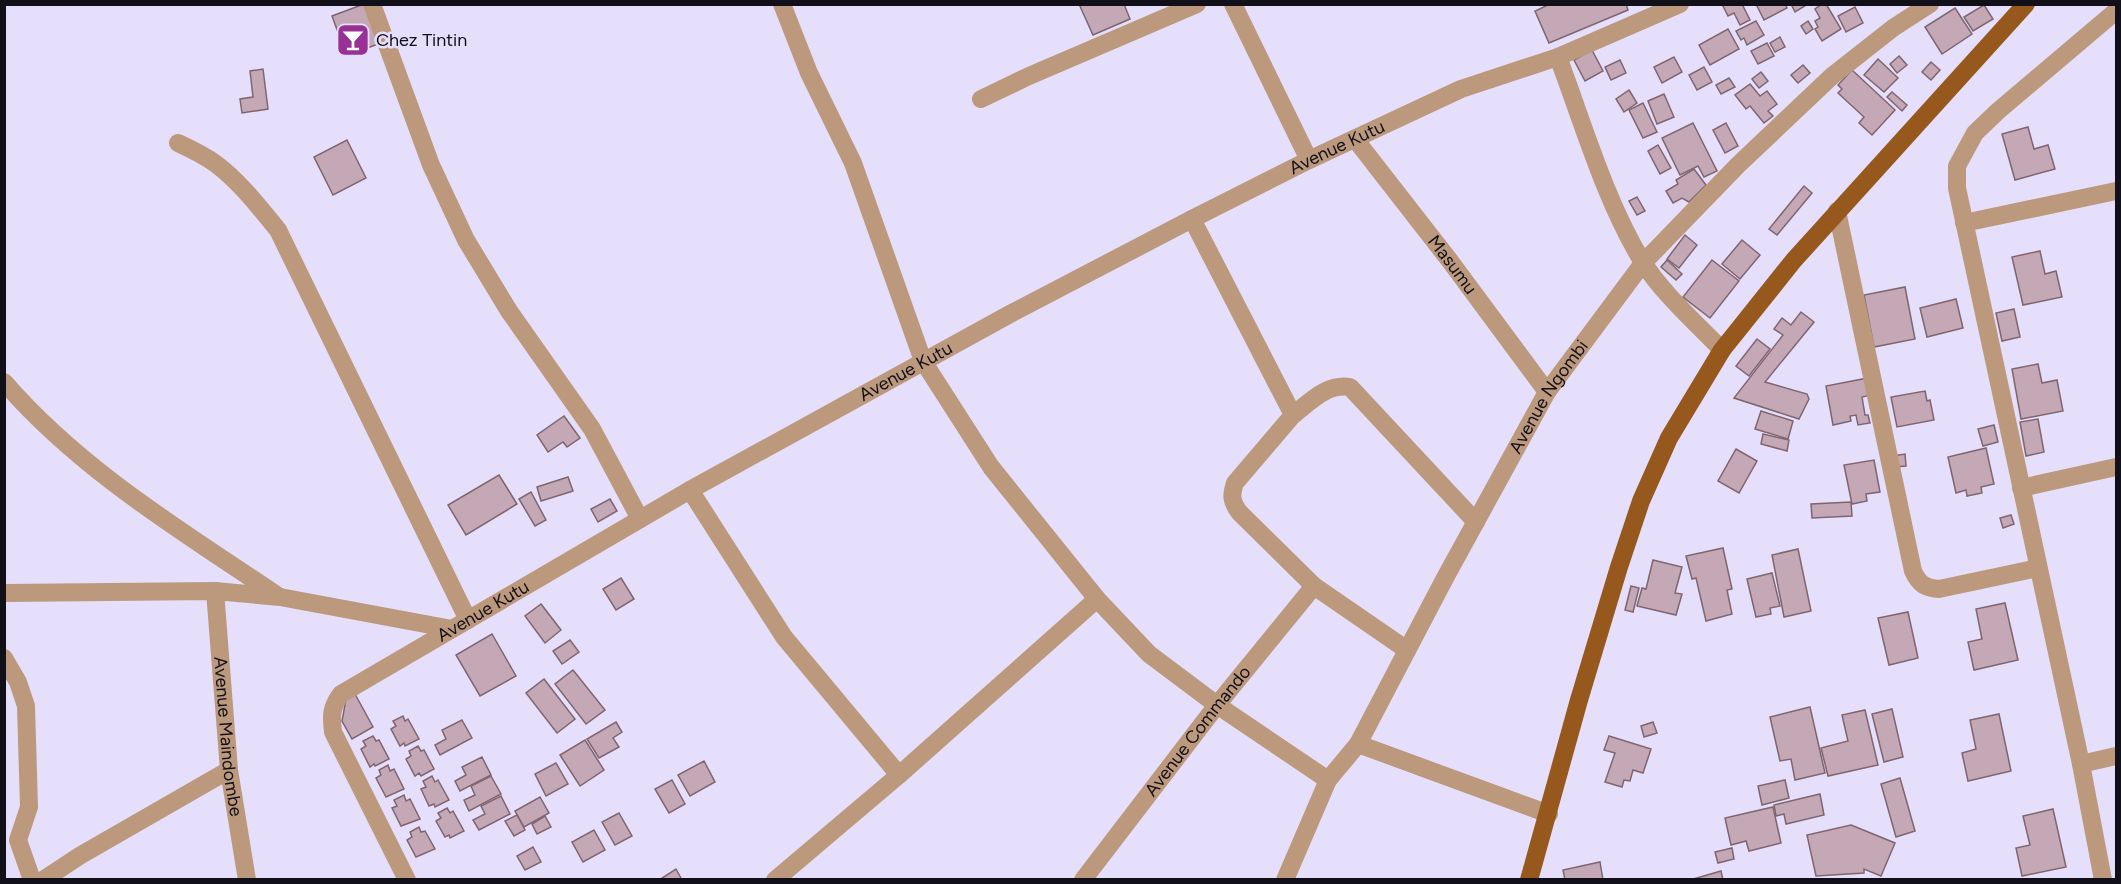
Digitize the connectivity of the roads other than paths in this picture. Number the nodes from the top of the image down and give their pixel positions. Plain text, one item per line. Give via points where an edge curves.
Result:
1 (372, 4) edge
2 (782, 4) edge
3 (1197, 4) edge
4 (1233, 4) edge
5 (2026, 4) edge
6 (1671, 6) edge
7 (1918, 8) edge
8 (2116, 11) edge
9 (1558, 57) junction
10 (981, 99) dead end
11 (1354, 139) junction
12 (178, 143) dead end
13 (1309, 160) junction
14 (2116, 191) edge
15 (1837, 211) junction
16 (1192, 219) junction
17 (1964, 223) junction
18 (1644, 262) junction
19 (1722, 350) junction
20 (923, 361) junction
21 (4, 382) edge
22 (1547, 392) junction
23 (1293, 415) junction
24 (2116, 467) edge
25 (2021, 488) junction
26 (690, 490) junction
27 (640, 519) junction
28 (1476, 522) junction
29 (2038, 568) junction
30 (1314, 586) junction
31 (215, 591) junction
32 (4, 593) edge
33 (280, 597) junction
34 (1097, 599) junction
35 (460, 625) junction
36 (1407, 650) junction
37 (4, 658) edge
38 (1217, 705) junction
39 (1358, 744) junction
40 (2116, 756) edge
41 (2081, 764) junction
42 (230, 771) junction
43 (899, 775) junction
44 (1328, 780) junction
45 (1549, 814) junction
46 (1292, 878) edge
47 (32, 879) edge
48 (43, 879) edge
49 (247, 879) edge
50 (406, 879) edge
51 (775, 879) edge
52 (1083, 879) edge
53 (1529, 879) edge
54 (2103, 879) edge

1 - 27 street via 431,165 466,240 509,311 592,429
2 - 20 street via 809,73 853,163
3 - 10 street
4 - 13 street
5 - 15 main road
6 - 9 street, Avenue Kutu
7 - 18 street, Avenue Ngombi via 1832,76
8 - 17 street via 1975,133 1957,166
9 - 11 street, Avenue Kutu via 1461,89
9 - 18 street via 1621,222
11 - 13 street, Avenue Kutu
11 - 22 street, Masumu
12 - 35 street via 217,164 278,230
13 - 16 street, Avenue Kutu
14 - 17 street
15 - 19 main road
15 - 29 street via 1918,582 1939,589
16 - 20 street, Avenue Kutu
16 - 23 street
17 - 25 street
18 - 19 street via 1677,304
18 - 22 street, Avenue Ngombi
19 - 45 main road via 1670,438 1641,501 1579,700
20 - 26 street, Avenue Kutu
20 - 34 street via 991,467
21 - 33 street via 32,413 117,487
22 - 28 street, Avenue Ngombi
23 - 28 street via 1325,390 1339,385 1350,387
23 - 30 street via 1244,471 1231,494 1239,512
24 - 25 street
25 - 29 street
26 - 27 street, Avenue Kutu
26 - 43 street via 784,637
27 - 35 street, Avenue Kutu
28 - 36 street, Avenue Ngombi
29 - 41 street
30 - 36 street
30 - 38 street, Avenue Commando
31 - 32 street
31 - 33 street
31 - 42 street, Avenue Maindombe
33 - 35 street
34 - 38 street via 1149,654
34 - 43 street
35 - 50 street, Avenue Kutu via 341,694 331,714 333,732
36 - 39 street, Avenue Ngombi
37 - 47 street via 26,706 29,807 18,840
38 - 44 street
38 - 52 street, Avenue Commando
39 - 44 street, Avenue Ngombi
39 - 45 street
40 - 41 street
41 - 54 street
42 - 48 street
42 - 49 street, Avenue Maindombe
43 - 51 street
44 - 46 street, Avenue Ngombi
45 - 53 main road

